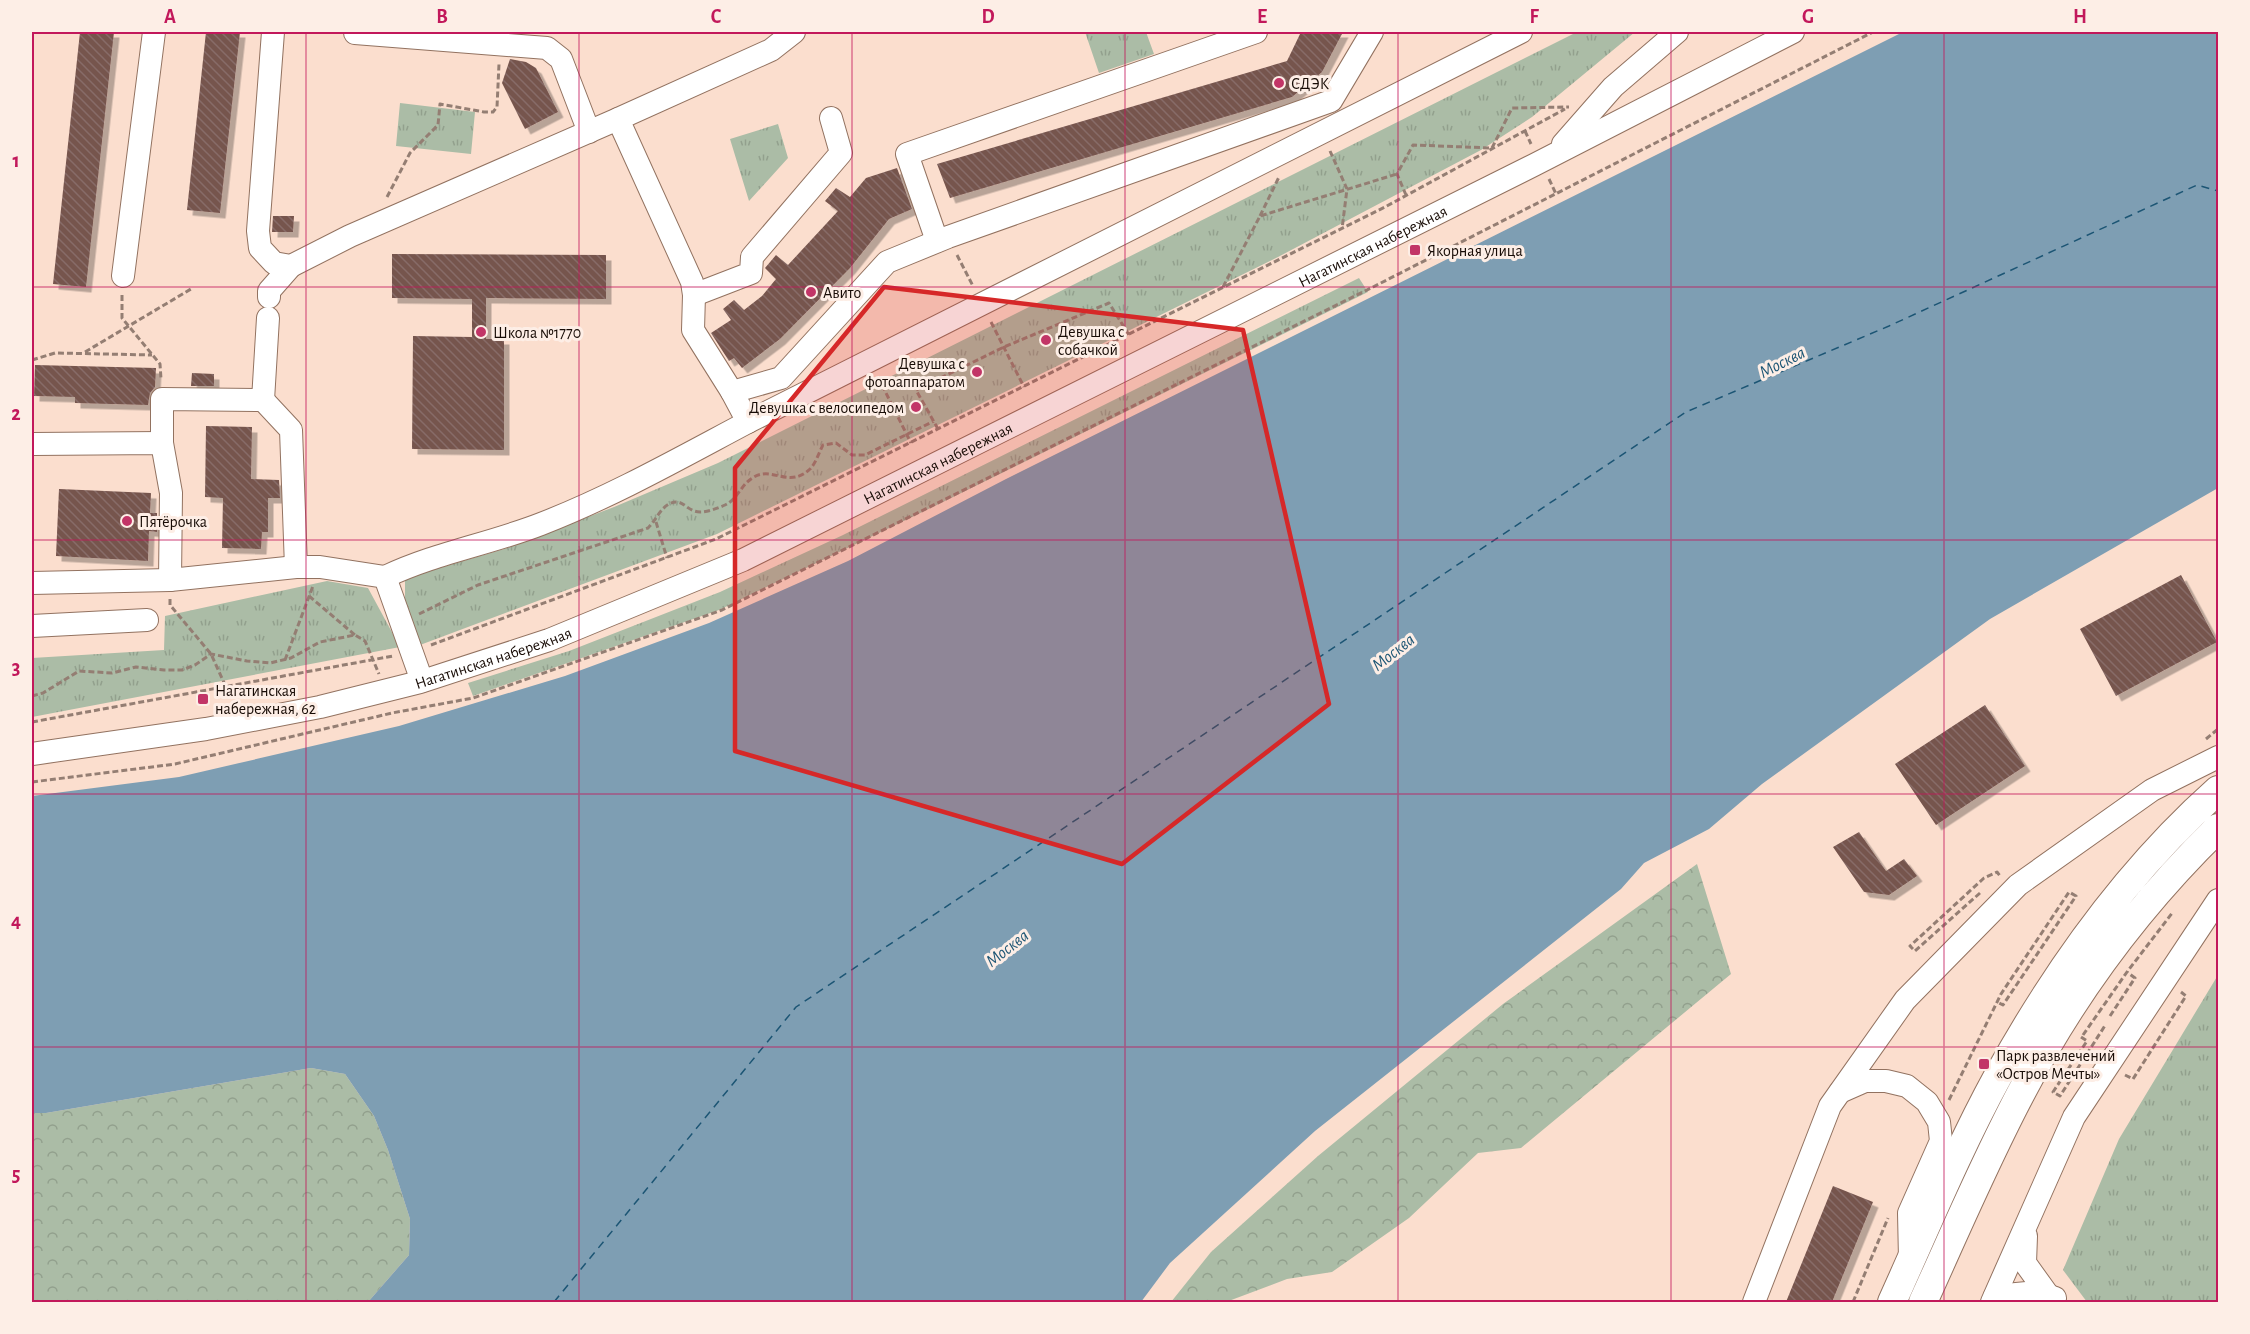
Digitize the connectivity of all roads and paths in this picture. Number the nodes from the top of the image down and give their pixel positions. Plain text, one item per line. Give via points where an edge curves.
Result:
1 (154, 32) edge
2 (273, 32) edge
3 (794, 32) edge
4 (1256, 32) edge
5 (1372, 32) edge
6 (1521, 32) edge
7 (1677, 32) edge
8 (1793, 32) edge
9 (355, 33) dead end
10 (500, 44) junction
11 (1613, 87) junction
12 (1638, 111) junction
13 (831, 118) dead end
14 (618, 119) junction
15 (589, 132) junction
16 (1321, 132) junction
17 (1492, 148) junction
18 (1554, 155) junction
19 (1397, 174) junction
20 (1280, 176) dead end
21 (1347, 189) junction
22 (1406, 196) junction
23 (1260, 216) junction
24 (372, 226) junction
25 (1342, 229) junction
26 (942, 239) junction
27 (291, 266) junction
28 (123, 276) joint
29 (191, 289) dead end
30 (1222, 289) junction
31 (694, 295) junction
32 (986, 311) junction
33 (128, 326) junction
34 (1129, 335) junction
35 (1004, 347) junction
36 (85, 352) junction
37 (152, 355) junction
38 (32, 360) edge
39 (870, 361) junction
40 (1024, 387) junction
41 (732, 392) junction
42 (162, 399) junction
43 (263, 400) junction
44 (748, 422) junction
45 (934, 422) junction
46 (938, 429) junction
47 (907, 435) junction
48 (162, 443) junction
49 (911, 443) junction
50 (32, 444) edge
51 (655, 521) junction
52 (667, 558) junction
53 (296, 567) junction
54 (385, 577) junction
55 (170, 580) junction
56 (32, 583) edge
57 (147, 620) dead end
58 (401, 624) junction
59 (32, 626) edge
60 (355, 635) junction
61 (411, 652) junction
62 (211, 654) junction
63 (285, 660) junction
64 (375, 660) junction
65 (422, 681) junction
66 (226, 687) junction
67 (32, 696) edge
68 (32, 722) edge
69 (32, 754) edge
70 (2217, 756) edge
71 (2218, 790) edge
72 (2218, 828) edge
73 (2000, 876) dead end
74 (2218, 900) edge
75 (2178, 906) dead end
76 (1962, 908) dead end
77 (2127, 972) junction
78 (2180, 991) dead end
79 (1997, 1002) junction
80 (2110, 1016) dead end
81 (2106, 1024) dead end
82 (2081, 1038) junction
83 (2075, 1046) dead end
84 (2130, 1067) dead end
85 (1840, 1092) junction
86 (1949, 1101) dead end
87 (2026, 1225) junction
88 (1910, 1262) junction
89 (2055, 1298) edge
90 (1993, 1299) edge
91 (1754, 1302) edge
92 (1892, 1302) edge
93 (1923, 1302) edge

1 - 28 street
2 - 27 street via 258,231 260,248 274,263
3 - 14 street via 771,50
4 - 26 street via 907,154
5 - 26 street via 1331,101
6 - 16 street
7 - 11 street
8 - 12 street, Нагатинская набережная
9 - 10 street
10 - 15 street via 547,48 561,59
10 - 24 path via 497,107 484,112 440,104 438,125 410,153
11 - 12 street via 1618,104
11 - 18 street
12 - 18 street, Нагатинская набережная
13 - 31 street via 840,153 752,257 751,273
14 - 15 street
14 - 31 street via 692,282
15 - 24 street
16 - 21 path
16 - 32 street
17 - 17 path via 1547,118 1570,107 1512,108
17 - 19 path via 1413,145
17 - 22 path
18 - 65 street, Нагатинская набережная via 743,560 549,640
19 - 21 path
19 - 22 path
20 - 23 path
21 - 23 path
21 - 25 path
22 - 25 path
23 - 30 path
24 - 27 street
25 - 30 path
26 - 32 path
26 - 41 street via 887,262 781,378
27 - 43 street via 269,291
28 - 33 path via 122,318
29 - 33 path
30 - 34 path
31 - 41 street via 693,330
32 - 35 path
32 - 39 street
33 - 36 path
33 - 37 path
34 - 35 path via 1109,303
34 - 40 path
35 - 40 path
35 - 45 path via 916,390
36 - 37 path
36 - 38 path via 55,352
37 - 42 path via 160,364
39 - 44 street
39 - 47 path
40 - 46 path
41 - 44 street
42 - 43 street
42 - 48 street
43 - 53 street via 291,430
44 - 54 street via 602,500 539,525 446,542
45 - 46 path
45 - 47 path
46 - 49 path
47 - 49 path
47 - 51 path via 865,455 852,455 836,443 823,445 813,465 802,475 754,477 734,501 723,506 695,512 676,502 661,510
48 - 50 street
48 - 55 street via 171,493
49 - 52 path via 716,539
51 - 52 path
51 - 58 path via 648,528 478,585
52 - 61 path
53 - 54 street
53 - 55 street
54 - 58 street
55 - 56 street
55 - 62 path via 170,605
57 - 59 street
58 - 61 street
60 - 63 path via 320,642
60 - 63 path via 309,596
60 - 64 path via 365,641
61 - 64 path
61 - 65 street
62 - 63 path via 270,663
62 - 66 path
62 - 67 path via 182,670 135,667 112,673 79,671
64 - 66 path
65 - 69 street, Нагатинская набережная via 320,707 206,729
66 - 68 path
70 - 85 street via 2151,790 2018,885 1905,1000
71 - 88 main road via 2114,900 2041,1003 1982,1107
72 - 93 main road via 2177,870 2110,951 2047,1046 2001,1131
73 - 76 path via 1997,872 1984,878 1910,946 1915,951
74 - 87 street via 2074,1117
75 - 77 path
77 - 80 path via 2135,978
77 - 82 path
78 - 84 path via 2186,996 2133,1079 2125,1075
79 - 79 path via 2069,892 2076,896 2003,1005
79 - 86 path
81 - 82 path via 2060,1096 2054,1092 2087,1041
82 - 83 path
85 - 88 street via 1865,1081 1907,1086 1927,1102 1939,1122 1941,1141 1910,1213
85 - 91 street via 1830,1106
87 - 89 street via 2025,1263
87 - 90 street
88 - 92 main road
89 - 90 street via 2037,1292

